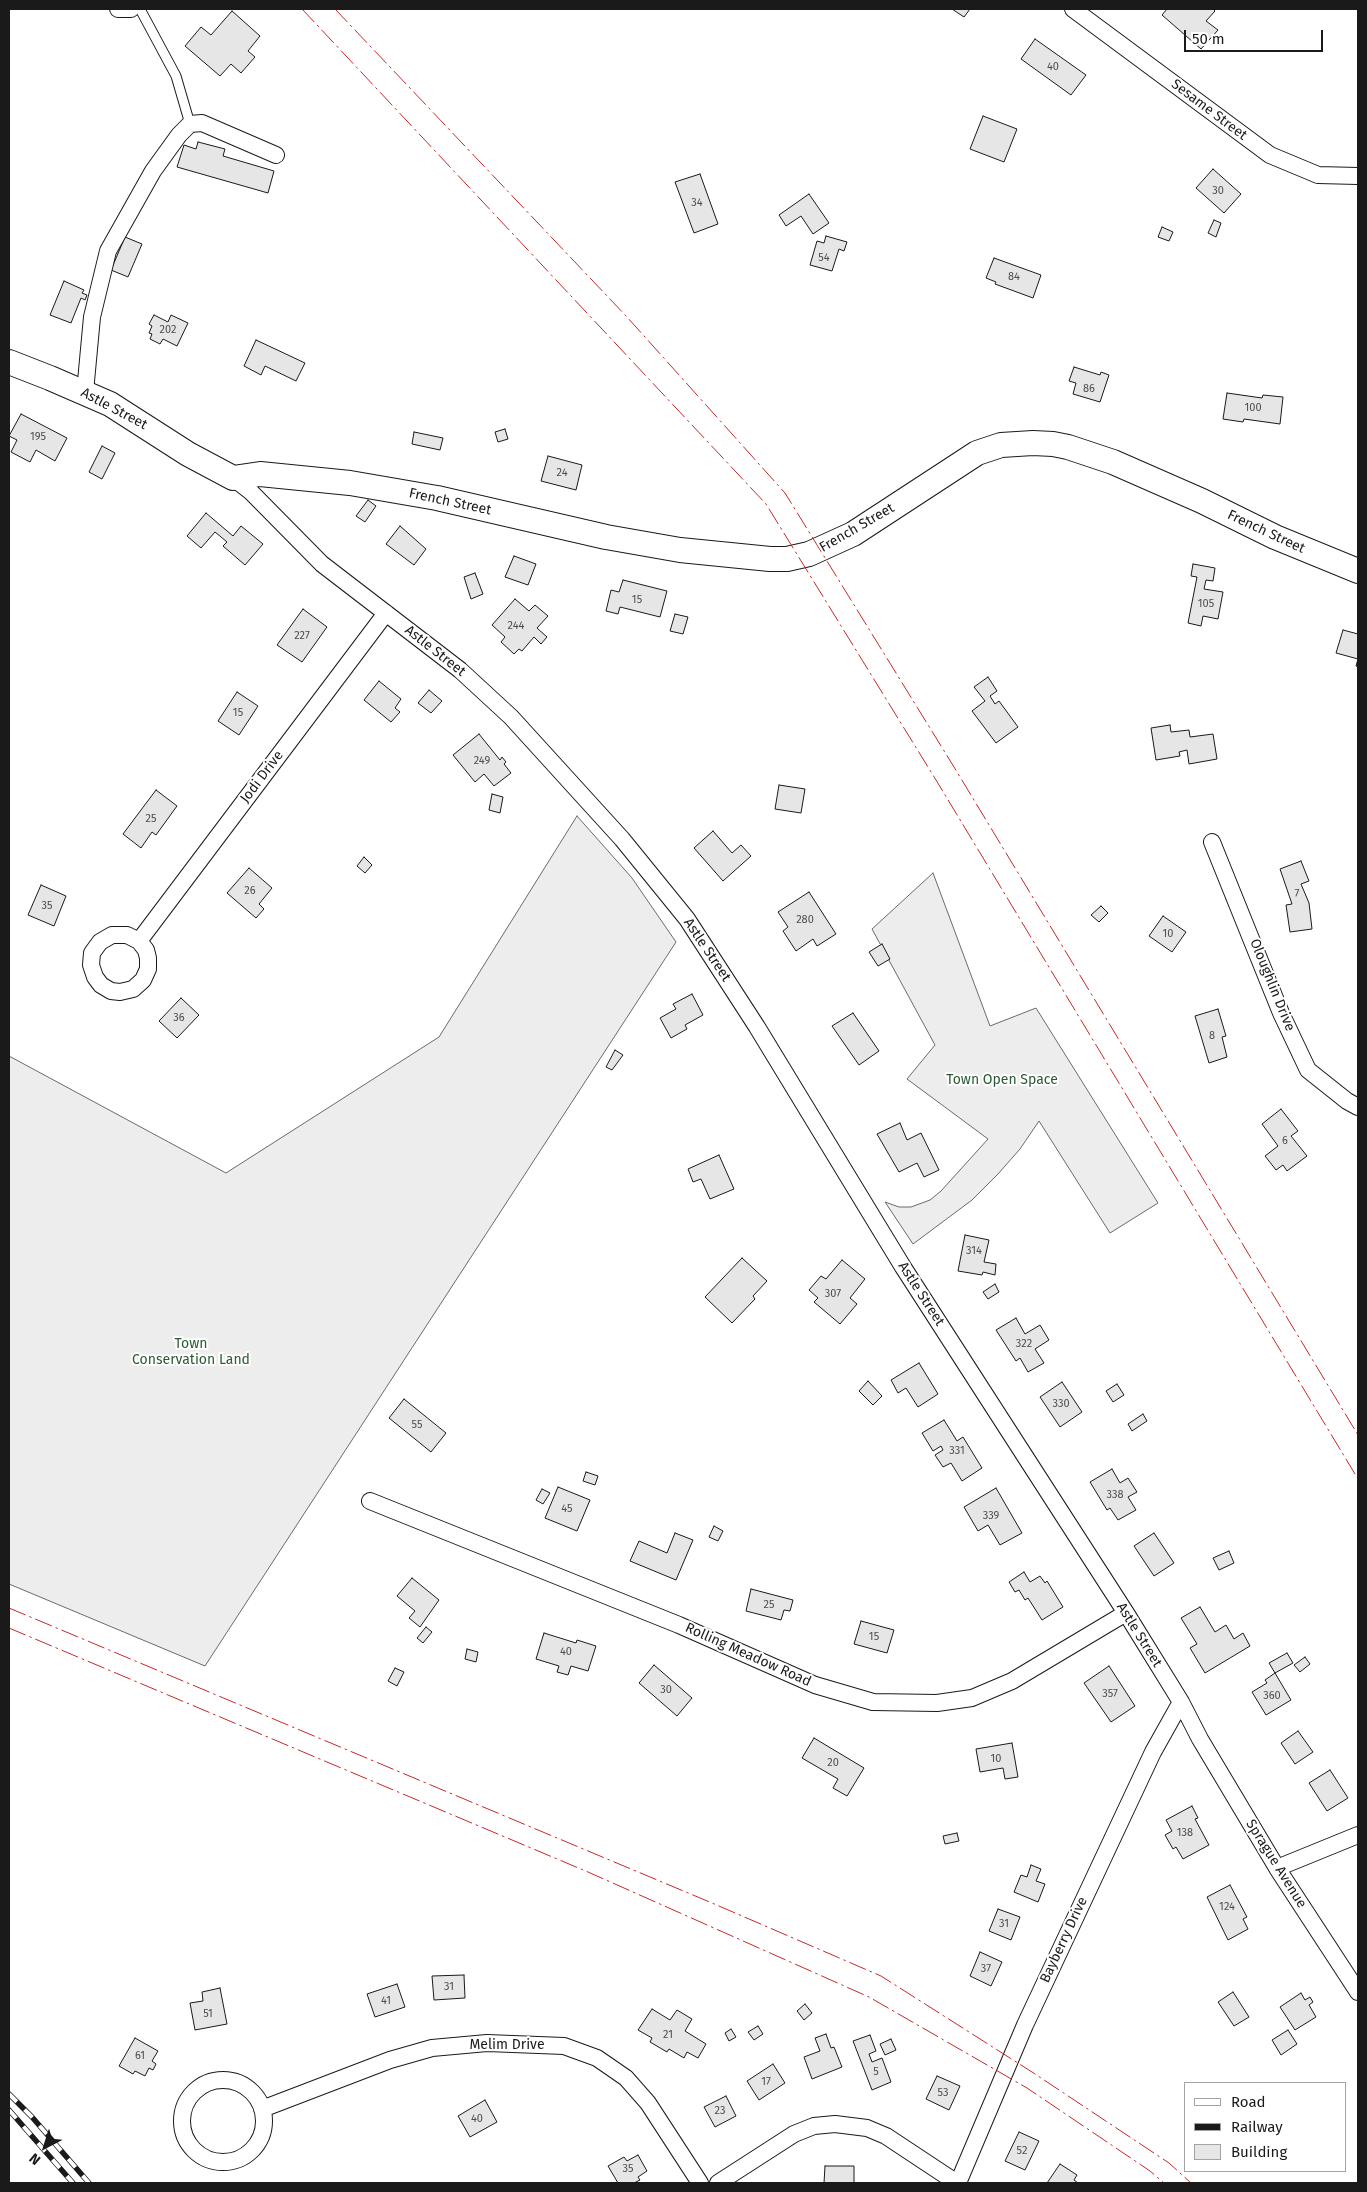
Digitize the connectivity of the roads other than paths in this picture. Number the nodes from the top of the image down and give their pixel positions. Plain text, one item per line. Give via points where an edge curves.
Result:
1 (118, 9) edge
2 (131, 9) edge
3 (140, 9) edge
4 (1073, 9) edge
5 (190, 124) junction
6 (276, 154) dead end
7 (1358, 176) edge
8 (10, 366) edge
9 (85, 392) junction
10 (233, 478) junction
11 (1358, 571) edge
12 (386, 613) junction
13 (1212, 842) dead end
14 (139, 941) dead end
15 (1358, 1107) edge
16 (370, 1500) dead end
17 (1126, 1613) junction
18 (1181, 1702) junction
19 (1198, 1734) joint
20 (1358, 1835) edge
21 (1277, 1868) junction
22 (1358, 1992) edge
23 (262, 2109) junction
24 (700, 2183) edge
25 (718, 2183) edge
26 (957, 2183) edge

1 - 2 street
3 - 5 lane via 176,76
4 - 7 street, Sesame Street via 1270,156 1318,175
5 - 6 street via 202,123
5 - 9 street via 153,171 108,251 92,317
8 - 9 street, Astle Street
9 - 10 street, Astle Street via 127,413 188,454
10 - 11 street, French Street via 260,474 350,484 437,498 641,544 719,555 787,559 810,554 853,534 977,453 1010,444 1053,444 1113,462 1275,537
10 - 12 street, Astle Street via 322,564
12 - 14 street, Jodi Drive
12 - 17 street, Astle Street via 460,670 511,717 622,839 687,919 758,1027 904,1267
13 - 15 street, Oloughlin Drive via 1281,1013 1308,1070
16 - 17 street, Rolling Meadow Road via 679,1625 815,1685 873,1702 937,1703 972,1698 1012,1681
17 - 18 street, Astle Street
18 - 19 street, Astle Street
18 - 26 street, Bayberry Drive via 1153,1752 1024,2025
19 - 21 street, Sprague Avenue
20 - 21 street
21 - 22 street, Sprague Avenue
23 - 23 street via 261,2137 242,2158 224,2162 205,2158 190,2146 186,2138 182,2120 186,2104 195,2091 209,2082 225,2080 241,2084 254,2094
23 - 24 street, Melim Drive via 390,2060 432,2048 487,2044 564,2046 597,2058 626,2078 648,2103
25 - 26 street via 790,2136 814,2126 835,2124 862,2127 886,2136

